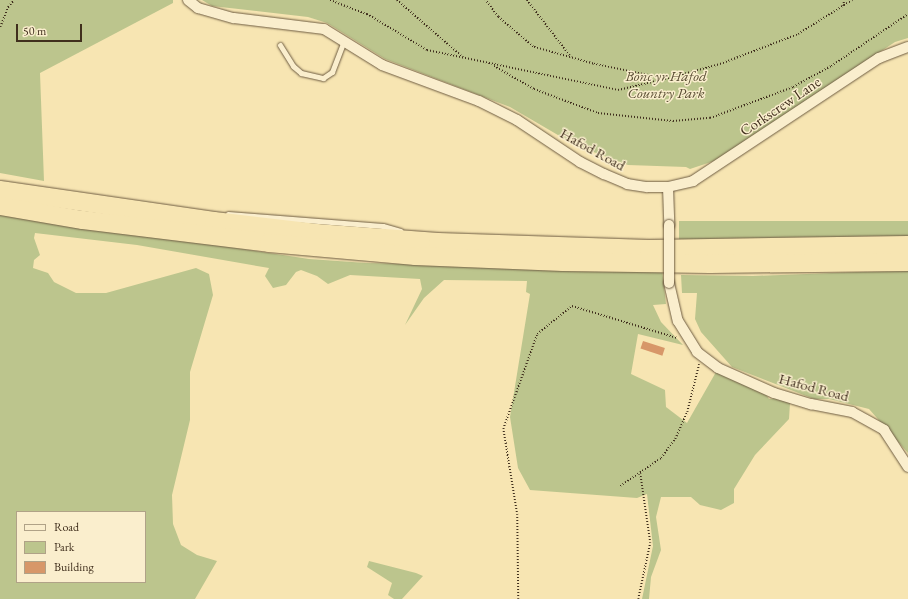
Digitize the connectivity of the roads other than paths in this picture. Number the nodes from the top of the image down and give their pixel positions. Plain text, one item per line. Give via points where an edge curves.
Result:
1 (188, 0) edge
2 (344, 40) junction
3 (280, 45) dead end
4 (908, 47) edge
5 (668, 187) junction
6 (0, 190) edge
7 (0, 206) edge
8 (163, 214) junction
9 (214, 214) dead end
10 (222, 214) dead end
11 (438, 242) junction
12 (908, 245) edge
13 (908, 262) edge
14 (908, 467) edge

1 - 2 street, Hafod Road via 198,8 212,13 324,29
2 - 3 lane via 332,72 322,78 301,73 293,66
2 - 5 street, Hafod Road via 382,65 479,101 510,117 580,162 626,184
4 - 5 street, Corkscrew Lane via 879,58 699,177
5 - 14 street, Hafod Road, bridge via 670,283 678,321 701,355 718,368 774,393 852,412 884,430
6 - 8 highway
7 - 13 highway via 83,220 269,243 415,256 578,263
8 - 9 lane
8 - 11 highway via 316,233
10 - 11 lane via 383,226
11 - 12 highway via 649,249

